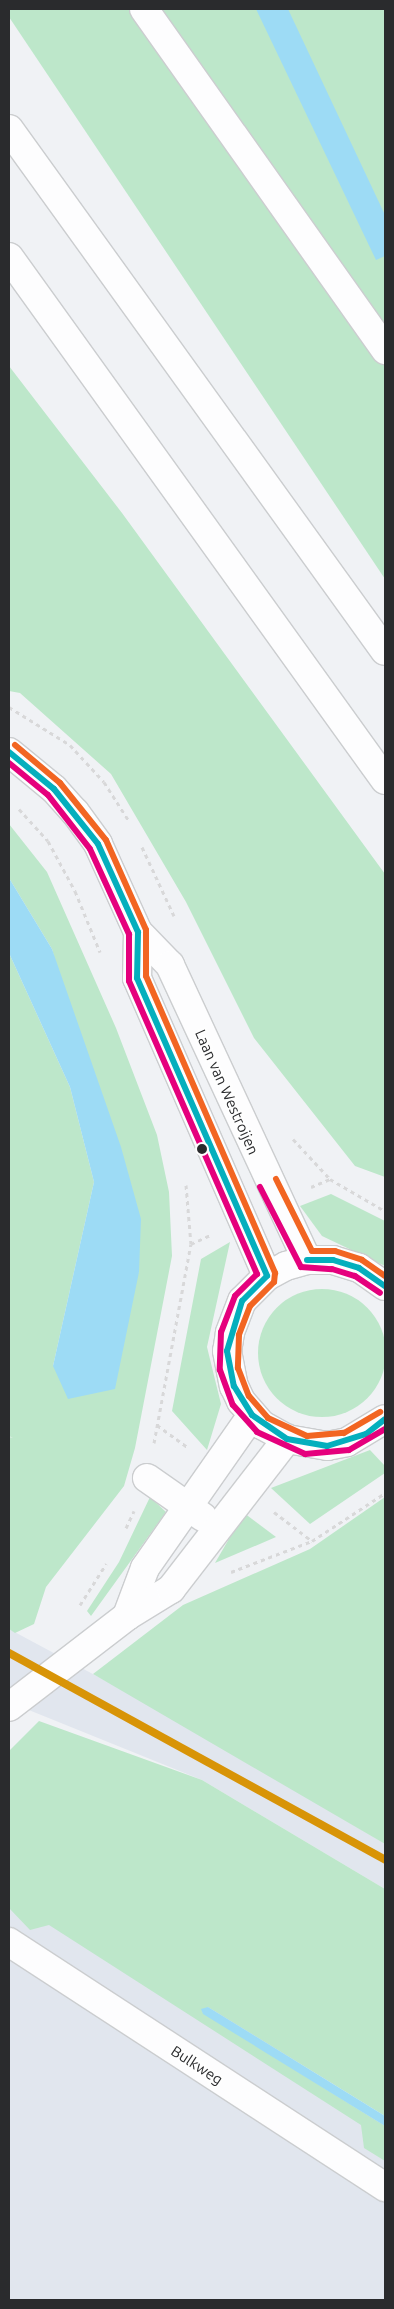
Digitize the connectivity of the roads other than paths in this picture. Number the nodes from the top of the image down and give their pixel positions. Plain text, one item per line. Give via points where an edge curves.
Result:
1 (144, 9) edge
2 (9, 129) edge
3 (9, 257) edge
4 (385, 350) edge
5 (385, 651) edge
6 (9, 752) edge
7 (385, 780) edge
8 (138, 932) junction
9 (307, 1260) junction
10 (267, 1276) junction
11 (385, 1286) edge
12 (252, 1415) junction
13 (384, 1423) edge
14 (287, 1439) junction
15 (146, 1478) road end
16 (188, 1506) junction
17 (219, 1528) junction
18 (127, 1616) junction
19 (9, 1707) edge
20 (9, 1942) edge
21 (385, 2187) edge

1 - 4 main road
2 - 5 main road
3 - 7 main road
6 - 8 main road, Laan van Westroijen via 54,789 98,844
8 - 9 main road, Laan van Westroijen via 170,965
8 - 10 main road, Laan van Westroijen via 137,978
9 - 10 main road
9 - 11 main road via 333,1260 359,1268
10 - 12 main road via 242,1302 227,1351 234,1386
12 - 14 main road
12 - 16 main road
13 - 14 main road via 359,1437 327,1446
14 - 17 main road
15 - 16 main road
16 - 17 main road
16 - 18 main road via 145,1568
17 - 18 main road via 171,1589
18 - 19 main road
20 - 21 main road, Bulkweg

